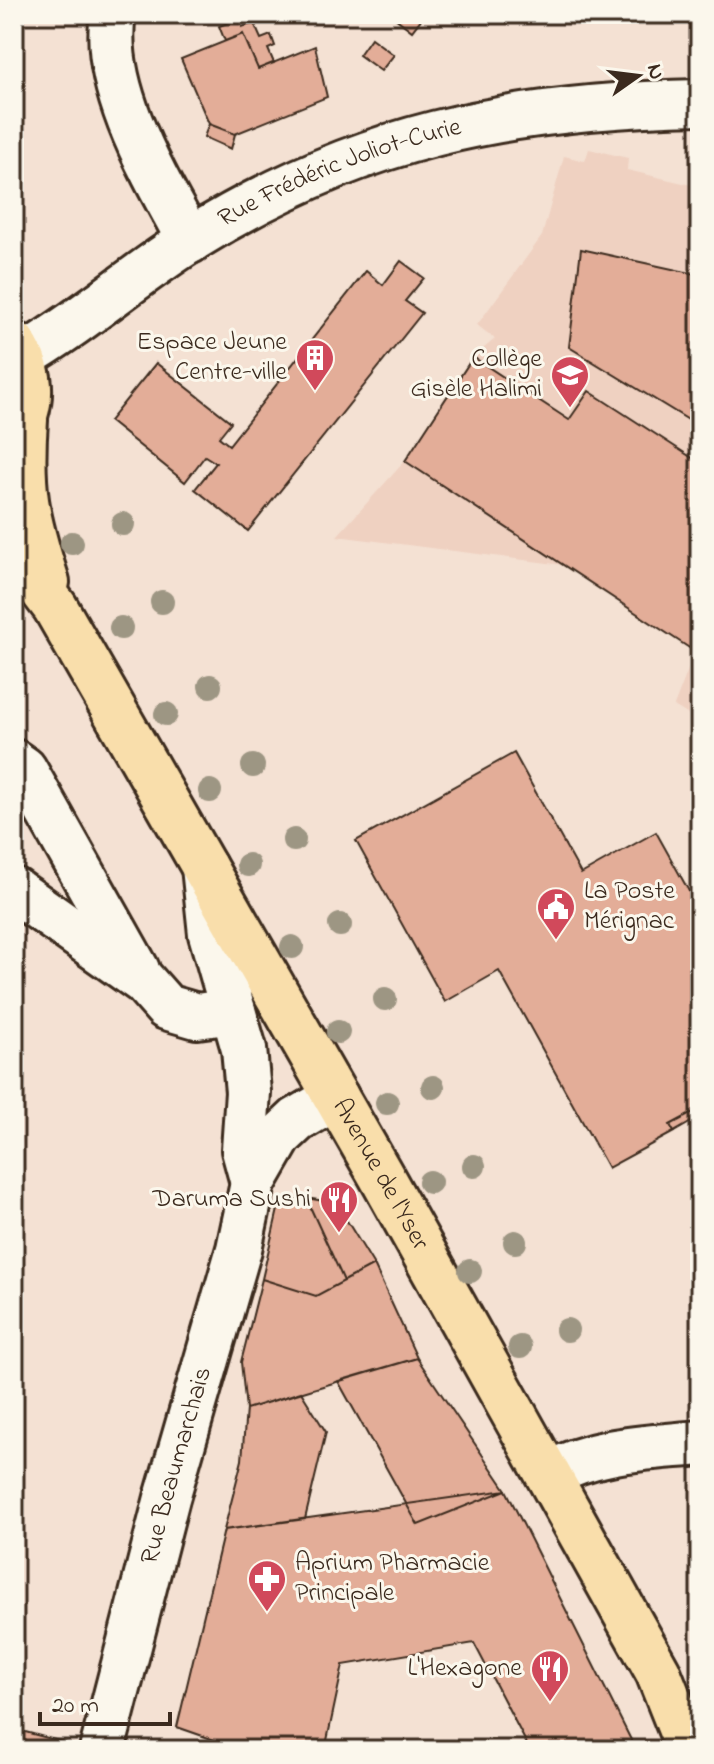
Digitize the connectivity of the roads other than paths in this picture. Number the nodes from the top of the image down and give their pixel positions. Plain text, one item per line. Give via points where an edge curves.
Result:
1 (113, 14) edge
2 (700, 102) edge
3 (190, 241) junction
4 (18, 350) edge
5 (20, 430) edge
6 (14, 553) edge
7 (55, 607) junction
8 (14, 762) edge
9 (204, 867) junction
10 (14, 890) edge
11 (144, 982) junction
12 (233, 1011) junction
13 (336, 1097) junction
14 (253, 1183) junction
15 (700, 1443) edge
16 (549, 1474) junction
17 (102, 1750) edge
18 (689, 1750) edge

1 - 3 street via 112,69
2 - 3 street, Rue Frédéric Joliot-Curie via 601,104 507,116 424,136 277,189
3 - 4 street, Rue Frédéric Joliot-Curie via 94,312
4 - 5 main road, Avenue de l'Yser via 29,377 30,399
5 - 7 main road, Avenue de l'Yser via 26,515
6 - 7 main road, Avenue de l'Yser
7 - 9 main road, Avenue de l'Yser
8 - 11 street via 24,769
9 - 12 street, Rue Beaumarchais via 211,934
9 - 13 main road, Avenue de l'Yser
10 - 11 street
11 - 12 street via 166,1007 197,1016
12 - 14 street, Rue Beaumarchais via 244,1049 244,1150
13 - 14 street, Rue Beaumarchais via 280,1136
13 - 16 main road, Avenue de l'Yser
14 - 17 street, Rue Beaumarchais via 239,1249 137,1563 135,1618
15 - 16 street via 611,1451
16 - 18 main road, Avenue de l'Yser via 658,1672

